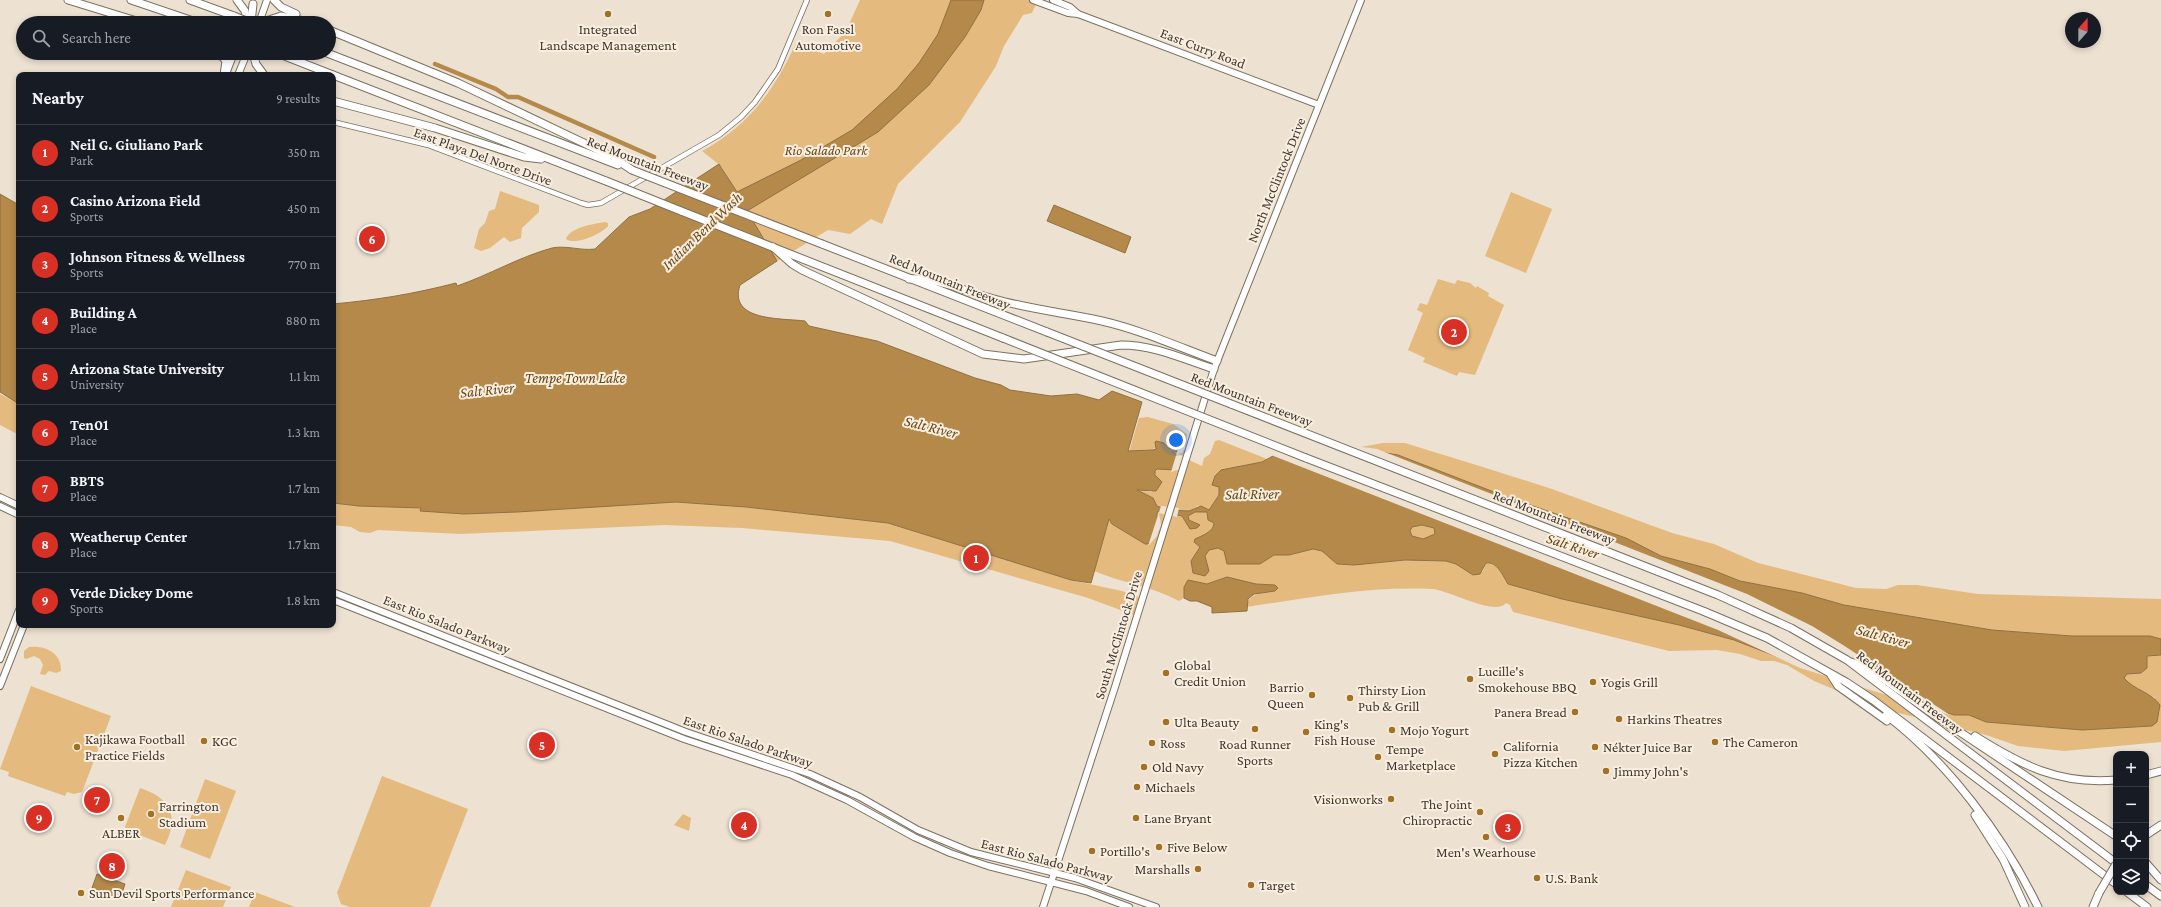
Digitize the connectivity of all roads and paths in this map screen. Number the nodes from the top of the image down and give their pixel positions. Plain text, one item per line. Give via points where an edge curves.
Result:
1 (68, 0) edge
2 (131, 0) edge
3 (190, 0) edge
4 (237, 0) edge
5 (267, 0) edge
6 (274, 0) edge
7 (807, 0) edge
8 (1032, 0) edge
9 (1053, 0) edge
10 (1361, 0) edge
11 (254, 2) edge
12 (1078, 14) junction
13 (123, 16) edge
14 (178, 16) edge
15 (234, 16) edge
16 (246, 16) edge
17 (250, 16) edge
18 (262, 16) edge
19 (297, 16) edge
20 (336, 33) edge
21 (336, 56) edge
22 (225, 60) edge
23 (231, 60) edge
24 (245, 60) edge
25 (253, 60) edge
26 (294, 60) edge
27 (225, 72) edge
28 (226, 72) edge
29 (239, 72) edge
30 (262, 72) edge
31 (325, 72) edge
32 (336, 76) edge
33 (336, 102) edge
34 (1318, 105) junction
35 (336, 123) edge
36 (550, 160) junction
37 (632, 170) junction
38 (773, 247) junction
39 (908, 279) junction
40 (1217, 361) junction
41 (1214, 369) junction
42 (0, 497) edge
43 (16, 505) edge
44 (0, 506) edge
45 (16, 514) edge
46 (336, 593) edge
47 (336, 601) edge
48 (16, 618) edge
49 (23, 628) edge
50 (0, 660) edge
51 (1847, 660) junction
52 (1831, 675) junction
53 (0, 686) edge
54 (1901, 691) junction
55 (1941, 770) junction
56 (2161, 771) edge
57 (2149, 774) edge
58 (2113, 780) edge
59 (2161, 825) edge
60 (2149, 833) edge
61 (2113, 834) edge
62 (2113, 861) edge
63 (2149, 866) edge
64 (2113, 868) edge
65 (1055, 873) junction
66 (2161, 880) edge
67 (1052, 882) junction
68 (2113, 882) edge
69 (2149, 887) edge
70 (2131, 895) edge
71 (2161, 896) edge
72 (1043, 907) edge
73 (1129, 907) edge
74 (1156, 907) edge
75 (2025, 907) edge
76 (2038, 907) edge
77 (2093, 907) edge
78 (2147, 907) edge

1 - 13 highway
2 - 14 highway
3 - 15 highway, bridge
4 - 16 highway
5 - 18 main road
6 - 19 highway via 280,7
7 - 35 street, East Playa Del Norte Drive via 778,69 741,117 719,135 601,203 588,205 576,202 428,145
8 - 12 main road, East Curry Road
9 - 12 main road, East Curry Road via 1070,7
10 - 34 main road, North McClintock Drive
11 - 17 highway
12 - 34 main road, East Curry Road
20 - 37 highway via 458,84 611,156
21 - 37 highway, Red Mountain Freeway
22 - 27 highway
23 - 28 main road
24 - 29 main road
25 - 30 highway
26 - 31 highway, Red Mountain Freeway
32 - 36 highway, Red Mountain Freeway
33 - 36 highway via 435,128 524,157
34 - 40 main road, North McClintock Drive
36 - 38 highway, Red Mountain Freeway, bridge
37 - 39 highway, Red Mountain Freeway, bridge
38 - 41 highway via 792,264 983,354 1024,359 1135,345 1154,348
38 - 52 highway, Red Mountain Freeway, bridge via 1434,508 1703,611 1767,638
39 - 40 highway via 925,278 995,300 1102,321
39 - 51 highway, Red Mountain Freeway, bridge via 1733,601 1791,628
40 - 41 main road, North McClintock Drive
41 - 65 main road, South McClintock Drive, bridge
42 - 43 main road
44 - 45 main road
46 - 65 main road, East Rio Salado Parkway via 686,732 810,774 860,797 918,830 957,847
47 - 67 main road, East Rio Salado Parkway via 690,742 798,777 847,800 914,837 950,852 988,866
48 - 50 main road
49 - 53 main road
51 - 54 highway via 1868,668
51 - 62 highway, Red Mountain Freeway
52 - 55 highway via 1892,720
52 - 68 highway, Red Mountain Freeway via 1860,691
54 - 58 highway via 2033,769 2074,779
54 - 61 highway
55 - 75 highway via 1992,841
55 - 76 highway via 2000,840
56 - 57 highway
59 - 60 highway
63 - 66 highway
64 - 77 highway, bridge
65 - 67 main road, South McClintock Drive
65 - 74 main road, East Rio Salado Parkway
67 - 72 main road, South McClintock Drive
67 - 73 main road, East Rio Salado Parkway
69 - 71 highway
70 - 78 highway

